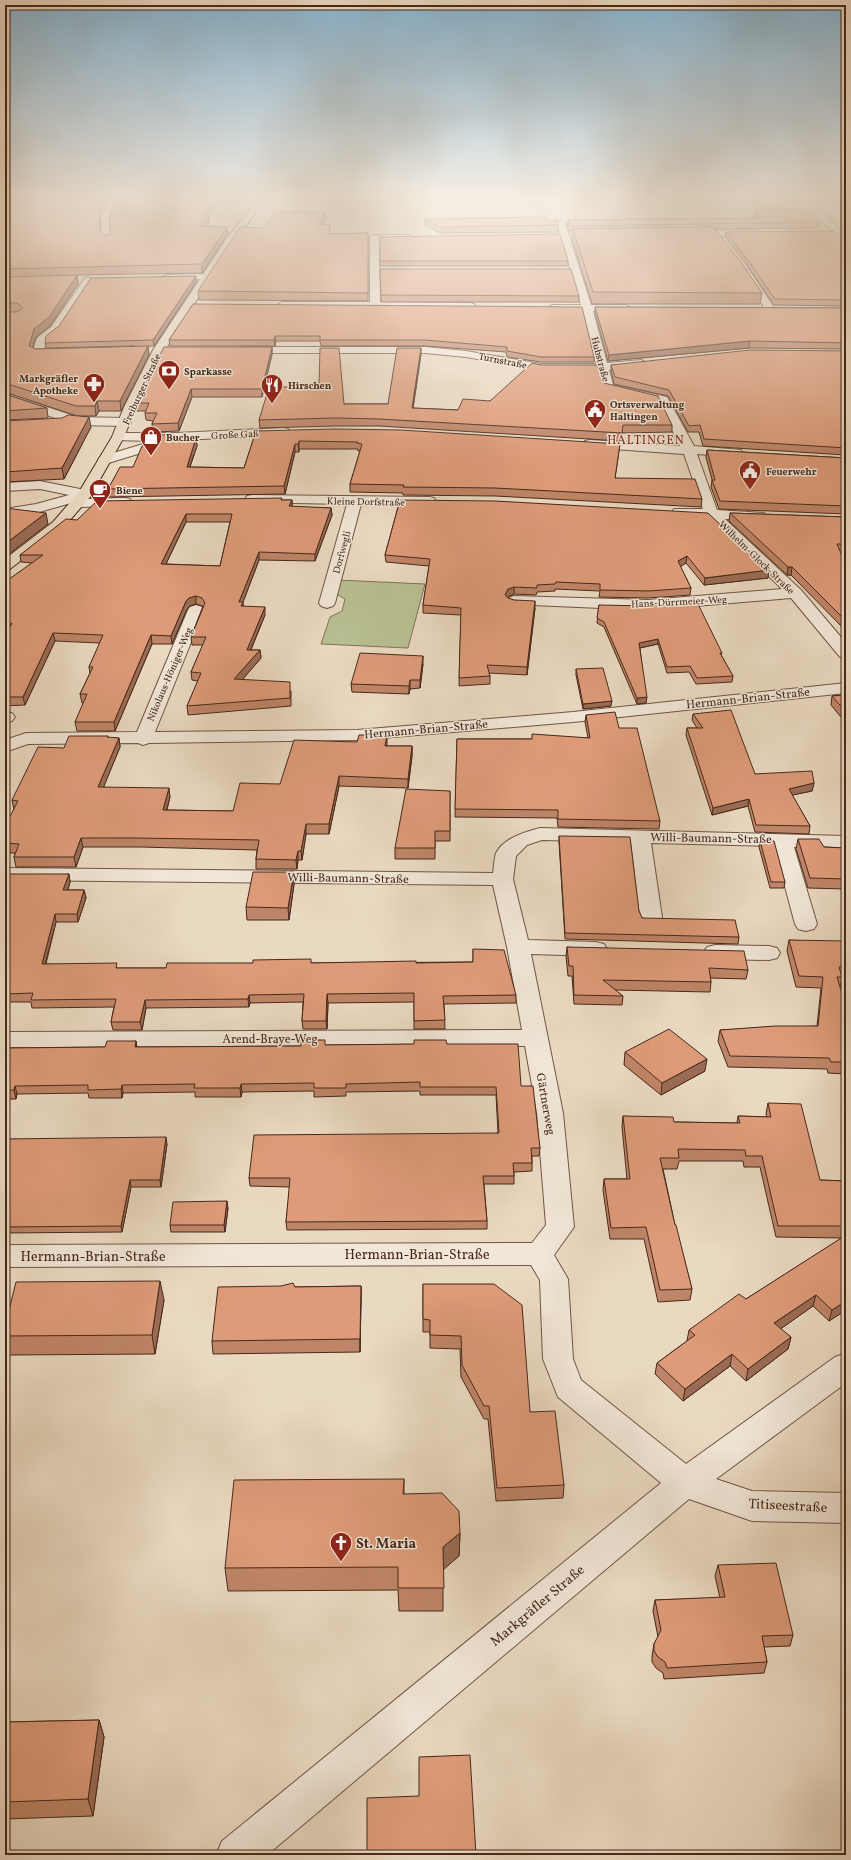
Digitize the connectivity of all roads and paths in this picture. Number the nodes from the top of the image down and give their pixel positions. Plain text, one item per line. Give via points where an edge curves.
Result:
1 (89, 286) edge
2 (200, 286) edge
3 (377, 286) edge
4 (578, 286) edge
5 (756, 286) edge
6 (189, 304) junction
7 (204, 304) edge
8 (274, 304) edge
9 (375, 305) junction
10 (477, 307) edge
11 (540, 308) edge
12 (587, 308) junction
13 (634, 308) edge
14 (755, 309) edge
15 (154, 350) junction
16 (174, 350) edge
17 (229, 350) edge
18 (70, 352) edge
19 (656, 362) edge
20 (602, 367) junction
21 (5, 397) edge
22 (76, 421) junction
23 (125, 422) junction
24 (45, 423) edge
25 (298, 432) edge
26 (118, 437) junction
27 (176, 437) junction
28 (576, 443) edge
29 (689, 450) junction
30 (752, 454) edge
31 (106, 460) junction
32 (5, 487) edge
33 (82, 498) junction
34 (5, 500) edge
35 (238, 500) edge
36 (355, 500) junction
37 (141, 501) edge
38 (441, 502) edge
39 (665, 512) edge
40 (5, 513) edge
41 (712, 514) junction
42 (775, 516) edge
43 (5, 566) edge
44 (795, 593) junction
45 (514, 601) edge
46 (327, 603) dead end
47 (196, 610) dead end
48 (846, 653) edge
49 (846, 688) edge
50 (143, 739) junction
51 (5, 746) edge
52 (640, 836) junction
53 (782, 840) junction
54 (846, 842) edge
55 (5, 874) edge
56 (502, 879) junction
57 (651, 916) dead end
58 (806, 924) dead end
59 (518, 948) junction
60 (620, 950) edge
61 (698, 952) edge
62 (769, 954) dead end
63 (534, 1038) junction
64 (5, 1040) edge
65 (539, 1254) junction
66 (5, 1256) edge
67 (846, 1366) edge
68 (685, 1483) junction
69 (846, 1508) edge
70 (236, 1855) edge

1 - 18 street via 55,329 41,340 37,354
2 - 6 main road, Freiburger Straße
3 - 9 street
4 - 12 street, Hubstraße
5 - 14 street via 774,309
6 - 7 street
6 - 15 main road, Freiburger Straße
8 - 9 street
9 - 10 street
11 - 12 street
12 - 13 street
12 - 20 street, Hubstraße
15 - 16 street
15 - 23 main road, Freiburger Straße
17 - 20 street, Turnstraße via 425,350 466,354 540,368
19 - 20 street, Turnstraße
20 - 29 street, Hubstraße via 608,387 663,400
21 - 22 street
22 - 23 street
22 - 24 street
23 - 26 main road, Freiburger Straße
25 - 27 street, Große Gaß
26 - 27 street, Große Gaß
26 - 31 main road, Freiburger Straße
27 - 31 street, Große Gaß
28 - 29 street
29 - 30 street
29 - 41 street, Wilhelm-Glock-Straße
31 - 33 main road, Freiburger Straße
32 - 33 street via 40,486
33 - 34 street
33 - 37 street
33 - 40 street via 35,510
33 - 43 main road, Freiburger Straße via 58,525
35 - 36 street, Kleine Dorfstraße
36 - 38 street, Kleine Dorfstraße
36 - 46 street, Dorfwegli
39 - 41 street
41 - 42 street
41 - 44 street, Wilhelm-Glock-Straße
44 - 45 street, Hans-Dürrmeier-Weg via 648,605
44 - 48 street, Wilhelm-Glock-Straße
47 - 50 street, Nikolaus-Höniger-Weg
49 - 50 street, Hermann-Brian-Straße via 573,717 357,735
50 - 51 street, Hermann-Brian-Straße via 26,739
52 - 53 street, Willi-Baumann-Straße
52 - 56 street, Willi-Baumann-Straße via 540,834 520,841 506,854
52 - 57 street, Willi-Baumann-Straße
53 - 54 street, Willi-Baumann-Straße
53 - 58 street, Willi-Baumann-Straße
55 - 56 street, Willi-Baumann-Straße
56 - 59 street, Gärtnerweg
59 - 60 street
59 - 63 street, Gärtnerweg
61 - 62 street
63 - 64 street, Arend-Braye-Weg
63 - 65 street, Gärtnerweg via 550,1113 560,1227
65 - 66 street, Hermann-Brian-Straße
65 - 68 street via 554,1279 558,1359 569,1388
67 - 68 street, Markgräfler Straße
68 - 69 street, Titiseestraße via 752,1506
68 - 70 street, Markgräfler Straße

